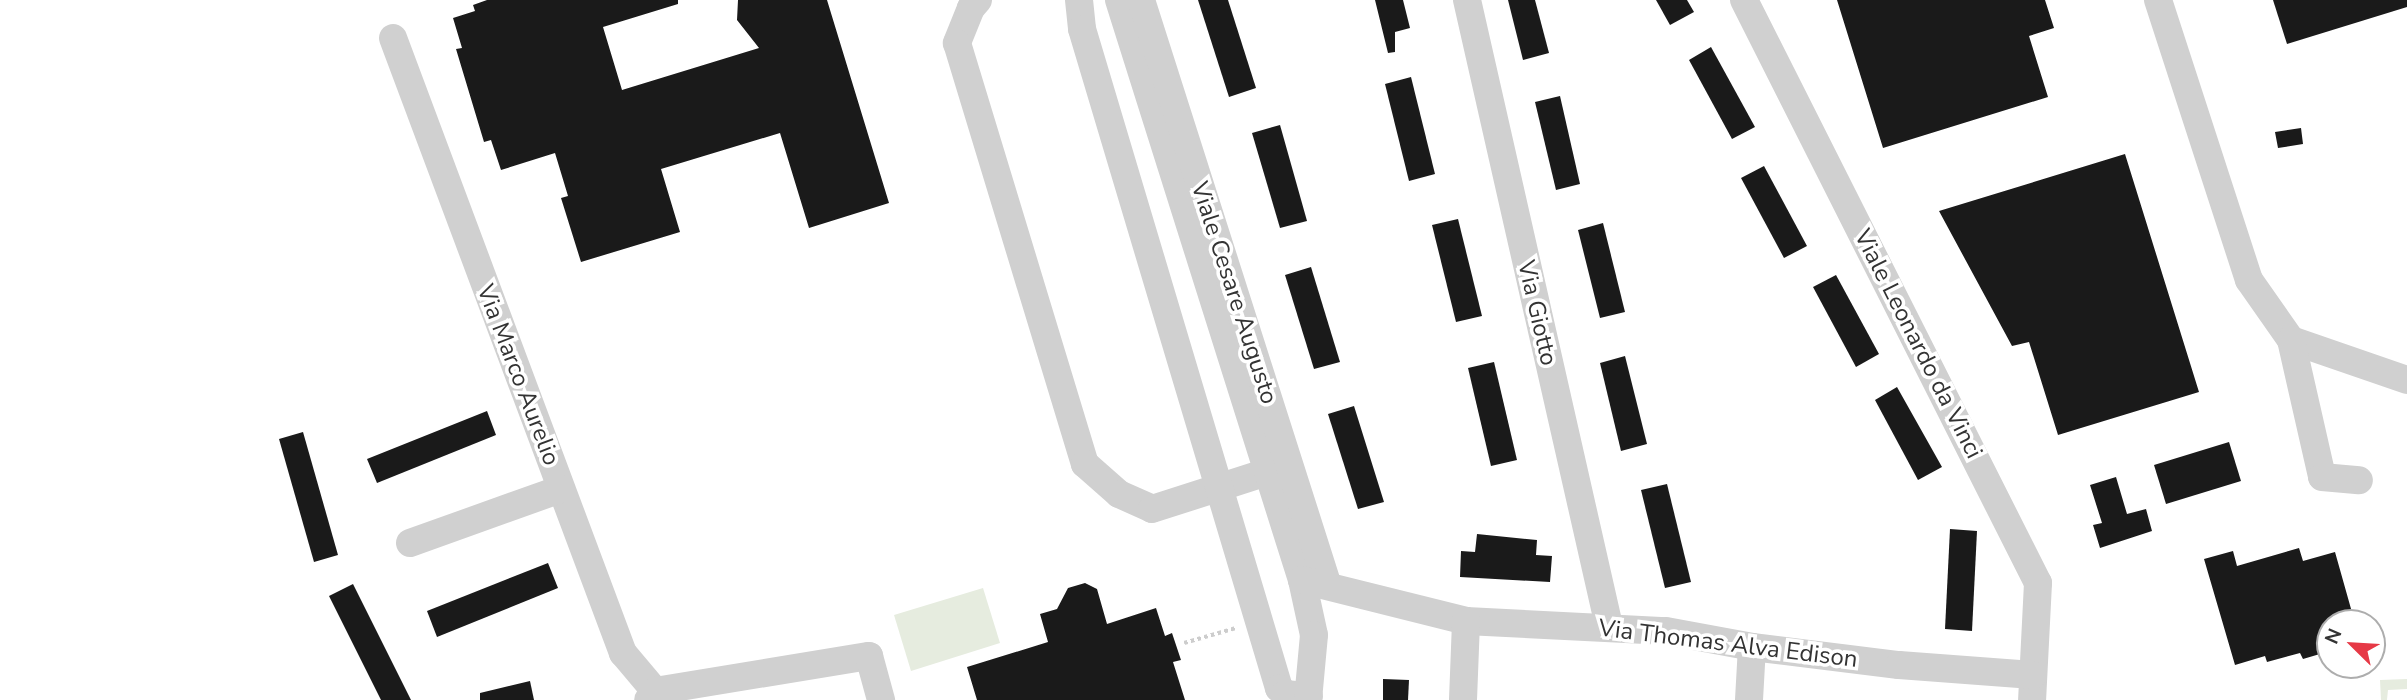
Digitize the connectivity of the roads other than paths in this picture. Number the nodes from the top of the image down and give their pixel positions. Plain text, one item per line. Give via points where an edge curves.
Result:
1 (978, 0) edge
2 (1079, 0) edge
3 (1119, 0) edge
4 (1141, 0) edge
5 (1467, 0) edge
6 (1744, 0) edge
7 (2158, 0) edge
8 (393, 38) dead end
9 (2291, 340) junction
10 (2407, 380) edge
11 (1267, 472) junction
12 (2359, 481) dead end
13 (1216, 486) junction
14 (561, 489) junction
15 (410, 542) dead end
16 (1315, 583) junction
17 (1466, 621) junction
18 (1609, 626) junction
19 (1752, 647) junction
20 (2033, 687) edge
21 (652, 695) edge
22 (1308, 698) edge
23 (881, 700) edge
24 (1463, 700) edge
25 (1749, 700) edge

1 - 13 street via 957,43 1085,464 1119,494 1152,509
2 - 13 street via 1082,29
3 - 11 street, Viale Cesare Augusto
4 - 16 street, Viale Cesare Augusto
5 - 18 street, Via Giotto
6 - 20 street, Viale Leonardo da Vinci via 2038,583
7 - 9 street via 2249,280
8 - 14 street, Via Marco Aurelio
9 - 10 street
9 - 12 street via 2322,477
11 - 13 street
11 - 16 street, Viale Cesare Augusto
13 - 22 street via 1279,688 1285,694
14 - 15 street
14 - 21 street, Via Marco Aurelio via 623,653
16 - 17 street, Via Thomas Alva Edison
16 - 22 street
17 - 18 street, Via Thomas Alva Edison
17 - 24 street
18 - 19 street, Via Thomas Alva Edison
19 - 20 street, Via Thomas Alva Edison
19 - 25 street
21 - 23 street via 869,656

